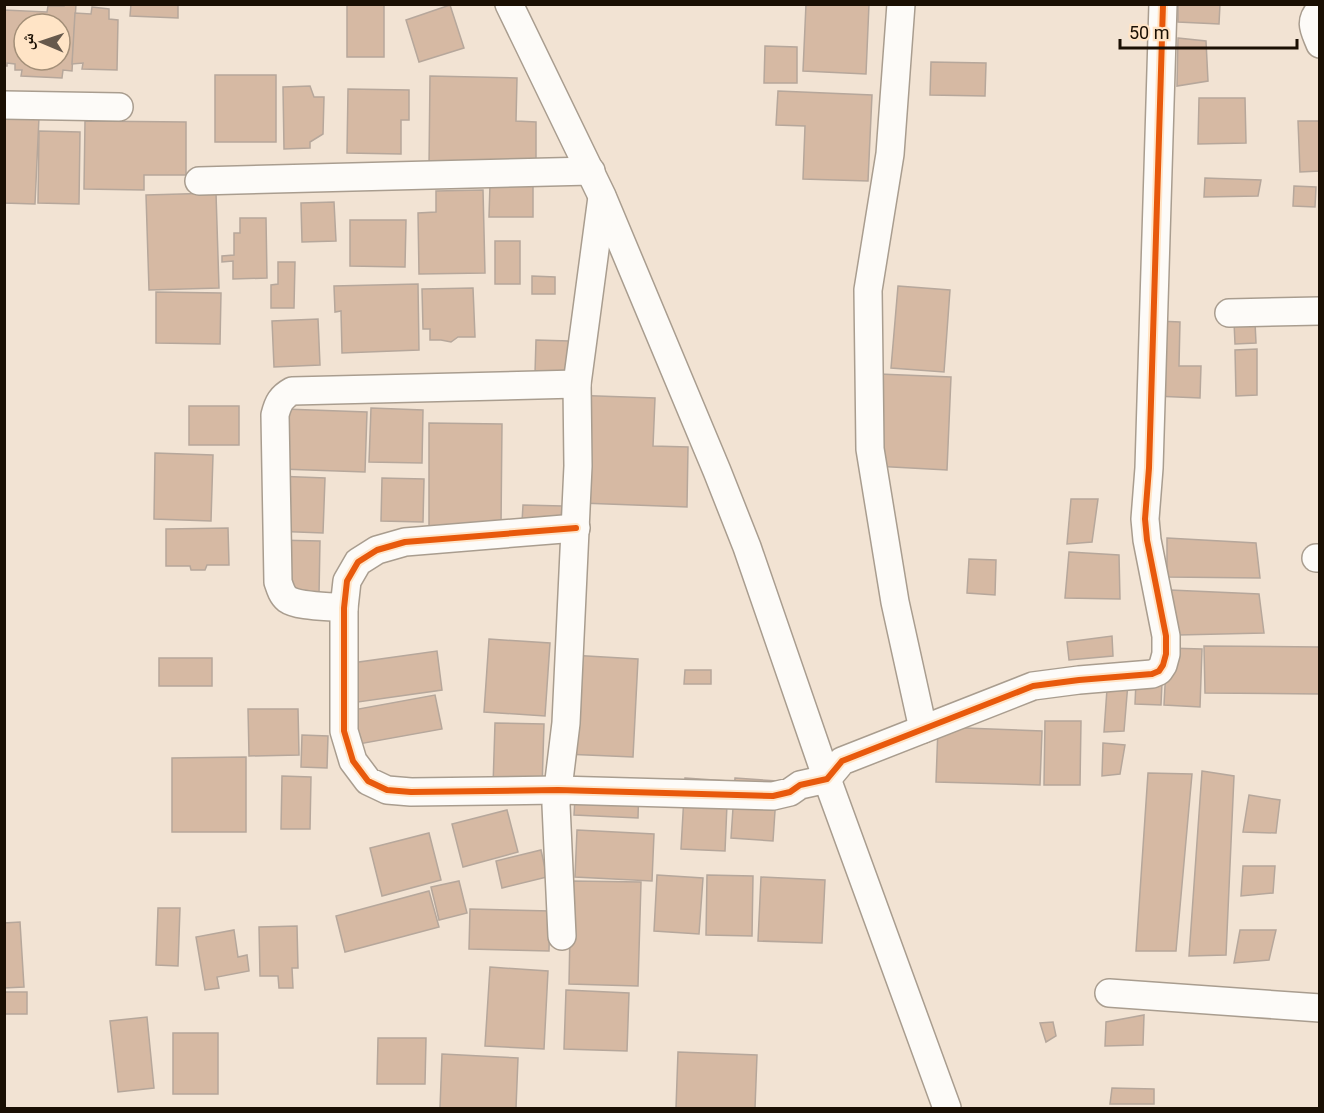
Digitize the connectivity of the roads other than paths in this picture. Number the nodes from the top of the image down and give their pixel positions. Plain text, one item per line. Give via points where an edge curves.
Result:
1 (509, 4) edge
2 (901, 4) edge
3 (1163, 4) edge
4 (1320, 10) edge
5 (1320, 44) edge
6 (4, 105) edge
7 (119, 107) dead end
8 (591, 171) junction
9 (199, 180) dead end
10 (602, 196) junction
11 (1320, 311) edge
12 (1229, 313) dead end
13 (577, 384) junction
14 (576, 528) junction
15 (344, 608) junction
16 (923, 729) junction
17 (827, 778) junction
18 (558, 790) junction
19 (562, 936) dead end
20 (1109, 993) dead end
21 (1320, 1008) edge
22 (947, 1108) edge

1 - 8 street
2 - 16 street via 890,154 868,290 870,449 895,602
3 - 16 street via 1145,519 1166,636 1163,665 1152,674 1033,686
4 - 5 street via 1312,19
6 - 7 street
8 - 9 street
8 - 10 street
10 - 13 street
10 - 17 street via 747,547
11 - 12 street
13 - 14 street
13 - 15 street via 292,392 283,396 275,415 278,582 288,600
14 - 15 street via 405,542 377,550 358,562 347,581
14 - 18 street via 566,723
15 - 18 street via 344,731 353,761 368,781 387,790 411,792
16 - 17 street via 842,760
17 - 18 street via 773,796
17 - 22 street
18 - 19 street
20 - 21 street

